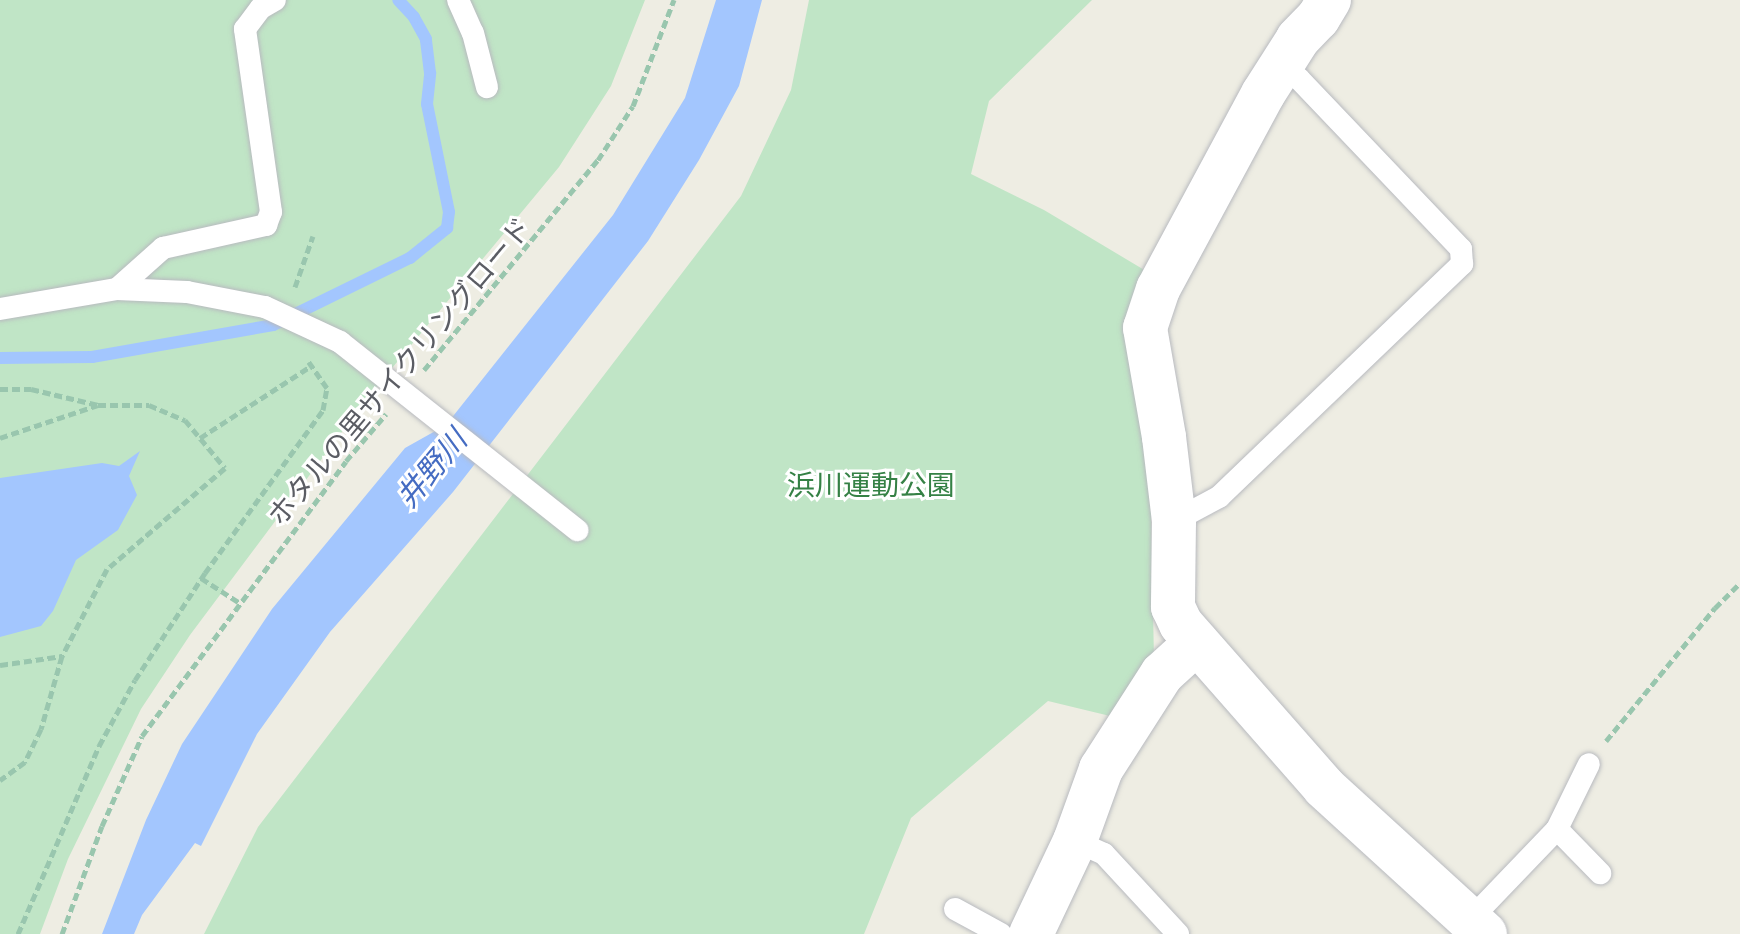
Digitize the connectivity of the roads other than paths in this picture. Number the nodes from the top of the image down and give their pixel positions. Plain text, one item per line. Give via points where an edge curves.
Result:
1 (275, 0) edge
2 (458, 0) edge
3 (1329, 0) edge
4 (1281, 65) junction
5 (487, 87) dead end
6 (117, 289) junction
7 (0, 309) edge
8 (1174, 521) junction
9 (577, 530) dead end
10 (1197, 642) junction
11 (1589, 764) road end
12 (1557, 829) junction
13 (1075, 841) junction
14 (1600, 873) dead end
15 (955, 909) dead end
16 (1471, 929) edge
17 (1001, 934) edge
18 (1031, 934) edge
19 (1178, 934) edge

1 - 6 lane via 245,29 271,212 266,225 163,248
2 - 5 lane
3 - 4 street
4 - 8 street via 1158,289 1145,328
4 - 8 lane via 1461,249 1462,264 1219,497
6 - 7 lane
6 - 9 lane via 187,292 265,307 340,342
8 - 10 street via 1173,607
10 - 13 street via 1162,674 1120,735 1101,769
10 - 16 street via 1324,787
11 - 12 lane
12 - 14 lane
12 - 16 lane
13 - 18 street
13 - 19 lane via 1104,854
15 - 17 lane

